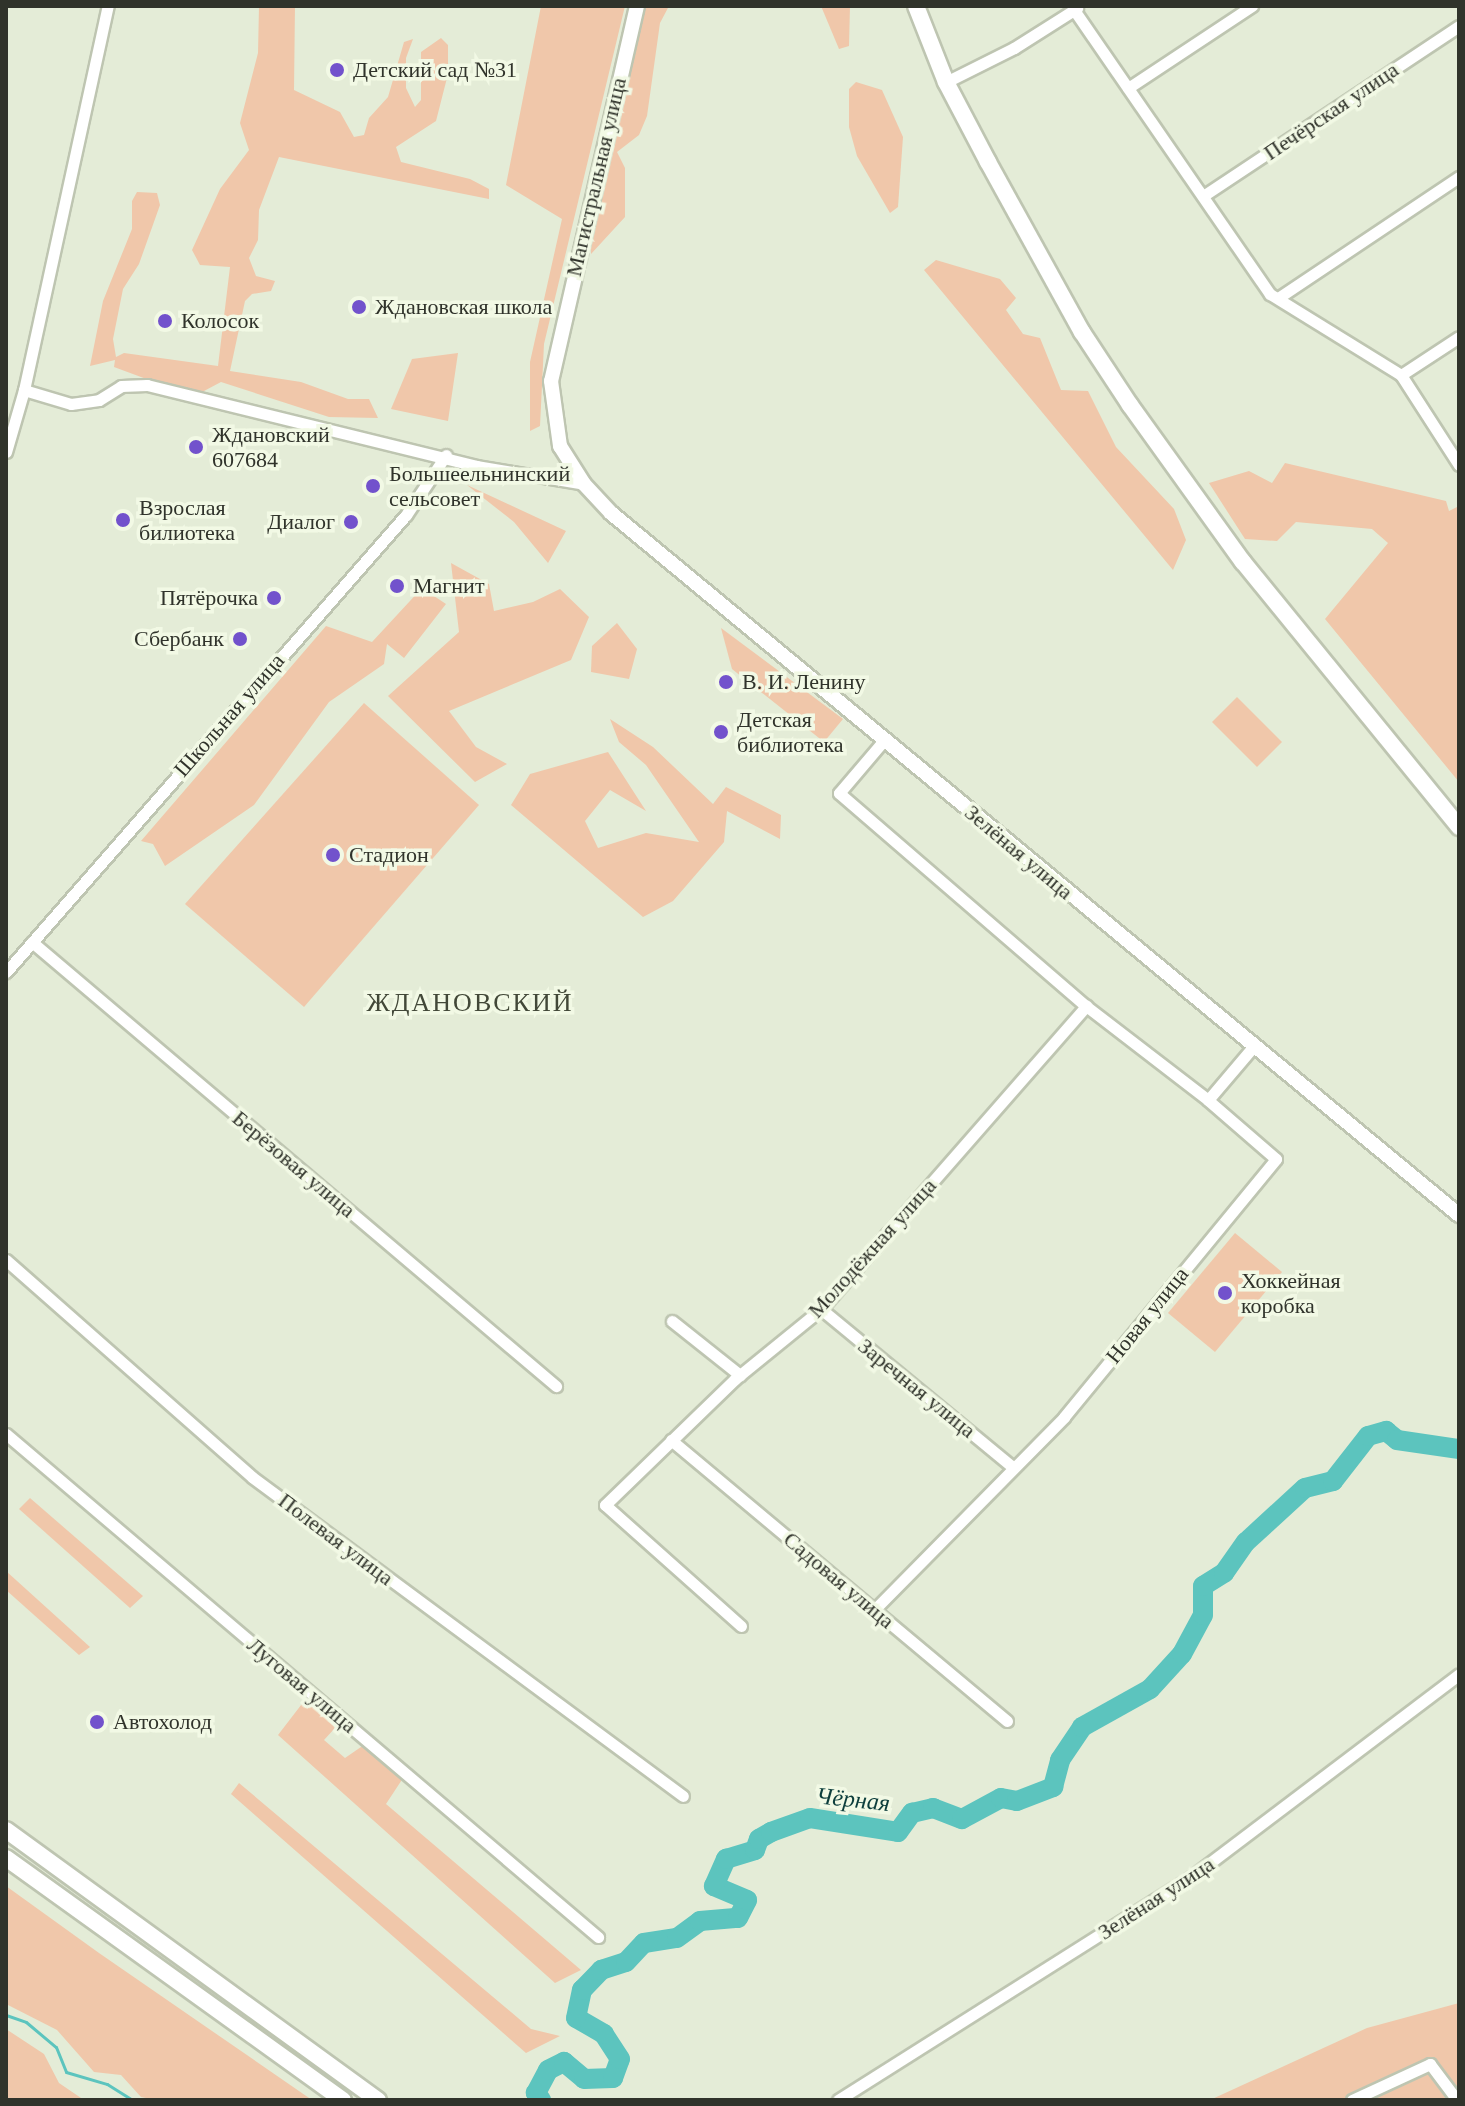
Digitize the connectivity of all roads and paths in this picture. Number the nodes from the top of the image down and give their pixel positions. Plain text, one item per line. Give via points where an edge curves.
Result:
1 (108, 6) edge
2 (637, 6) edge
3 (916, 6) edge
4 (1252, 6) edge
5 (1077, 8) edge
6 (1459, 26) edge
7 (946, 82) junction
8 (1128, 88) junction
9 (1459, 177) edge
10 (1203, 196) junction
11 (1278, 298) junction
12 (1459, 337) edge
13 (1401, 375) junction
14 (24, 390) junction
15 (6, 452) edge
16 (446, 455) junction
17 (1459, 465) edge
18 (584, 484) junction
19 (885, 739) junction
20 (1459, 827) edge
21 (32, 942) junction
22 (6, 972) edge
23 (1086, 1006) junction
24 (1253, 1047) junction
25 (1208, 1100) junction
26 (1459, 1215) edge
27 (6, 1260) edge
28 (821, 1309) junction
29 (672, 1321) dead end
30 (740, 1375) junction
31 (556, 1386) dead end
32 (6, 1434) edge
33 (671, 1440) junction
34 (1013, 1467) junction
35 (874, 1610) junction
36 (741, 1626) dead end
37 (1459, 1674) edge
38 (1007, 1721) dead end
39 (683, 1796) dead end
40 (6, 1830) edge
41 (6, 1858) edge
42 (598, 1937) dead end
43 (343, 2100) edge
44 (378, 2100) edge
45 (838, 2100) edge
46 (1352, 2100) edge
47 (1457, 2100) edge

1 - 14 street
2 - 18 street, Магистральная улица via 551,381 560,446
3 - 7 main road
4 - 8 street
5 - 7 street
5 - 8 street
6 - 10 street, Печёрская улица
7 - 20 main road via 1082,332 1186,489
8 - 10 street
9 - 11 street
10 - 11 street
11 - 13 street
12 - 13 street
13 - 17 street
14 - 15 street
14 - 16 street via 71,404 99,400 121,386 147,385 303,426
16 - 18 street via 477,466
16 - 21 street, Школьная улица via 406,515
18 - 19 street, Зелёная улица via 611,513
19 - 23 street via 839,793
19 - 24 street, Зелёная улица
21 - 22 street, Школьная улица
21 - 31 street, Берёзовая улица
23 - 25 street
23 - 28 street, Молодёжная улица
24 - 25 street
24 - 26 street, Зелёная улица
25 - 34 street, Новая улица via 1276,1159 1064,1417
27 - 39 street, Полевая улица via 252,1477
28 - 30 street, Молодёжная улица
28 - 34 street, Заречная улица
29 - 30 street
30 - 33 street, Молодёжная улица
32 - 42 street, Луговая улица
33 - 35 street, Садовая улица
33 - 36 street, Молодёжная улица via 605,1505
34 - 35 street, Новая улица
35 - 38 street, Садовая улица
37 - 45 street, Зелёная улица via 1191,1877
40 - 44 main road
41 - 43 main road
46 - 47 street via 1430,2064

